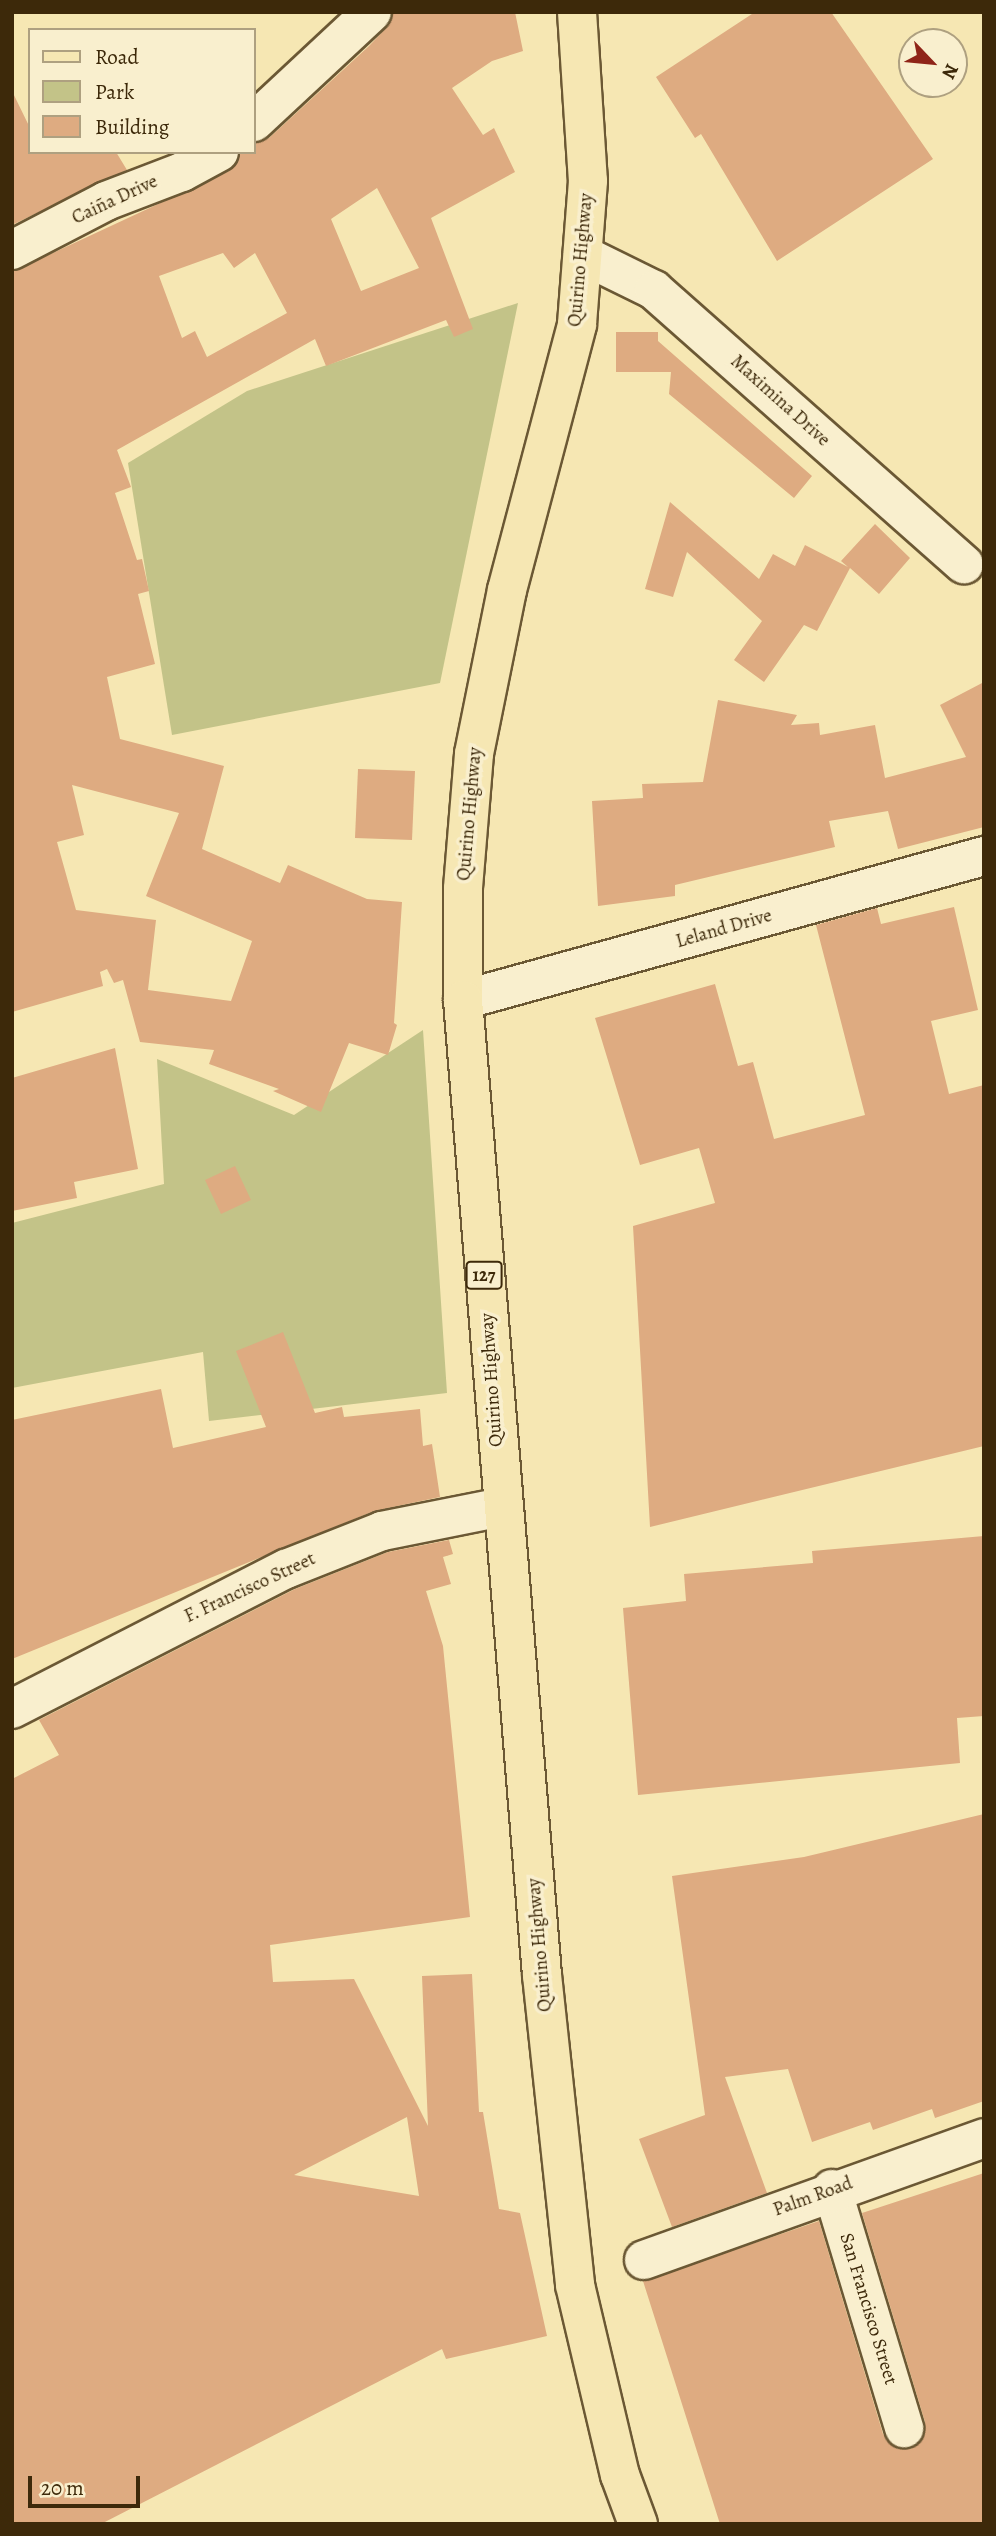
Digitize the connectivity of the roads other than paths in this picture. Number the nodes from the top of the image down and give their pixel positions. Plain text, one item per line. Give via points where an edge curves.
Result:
1 (372, 12) edge
2 (573, 18) edge
3 (256, 120) edge
4 (215, 154) edge
5 (12, 250) edge
6 (583, 255) junction
7 (964, 564) dead end
8 (984, 856) edge
9 (463, 1000) junction
10 (502, 1507) junction
11 (12, 1709) edge
12 (984, 2138) edge
13 (832, 2189) junction
14 (644, 2260) dead end
15 (904, 2428) dead end
16 (639, 2524) edge

1 - 3 street
2 - 6 main road, Quirino Highway / 127 via 588,181
4 - 5 street, Caiña Drive via 106,201
6 - 7 street, Maximina Drive via 654,290
6 - 9 main road, Quirino Highway / 127 via 577,325 507,590 474,754 463,889
8 - 9 street, Leland Drive
9 - 10 main road, Quirino Highway / 127
10 - 11 street, F. Francisco Street via 382,1531 286,1569
10 - 16 main road, Quirino Highway / 127 via 542,1975 575,2285 620,2474
12 - 13 street, Palm Road
13 - 14 street, Palm Road
13 - 15 street, San Francisco Street

